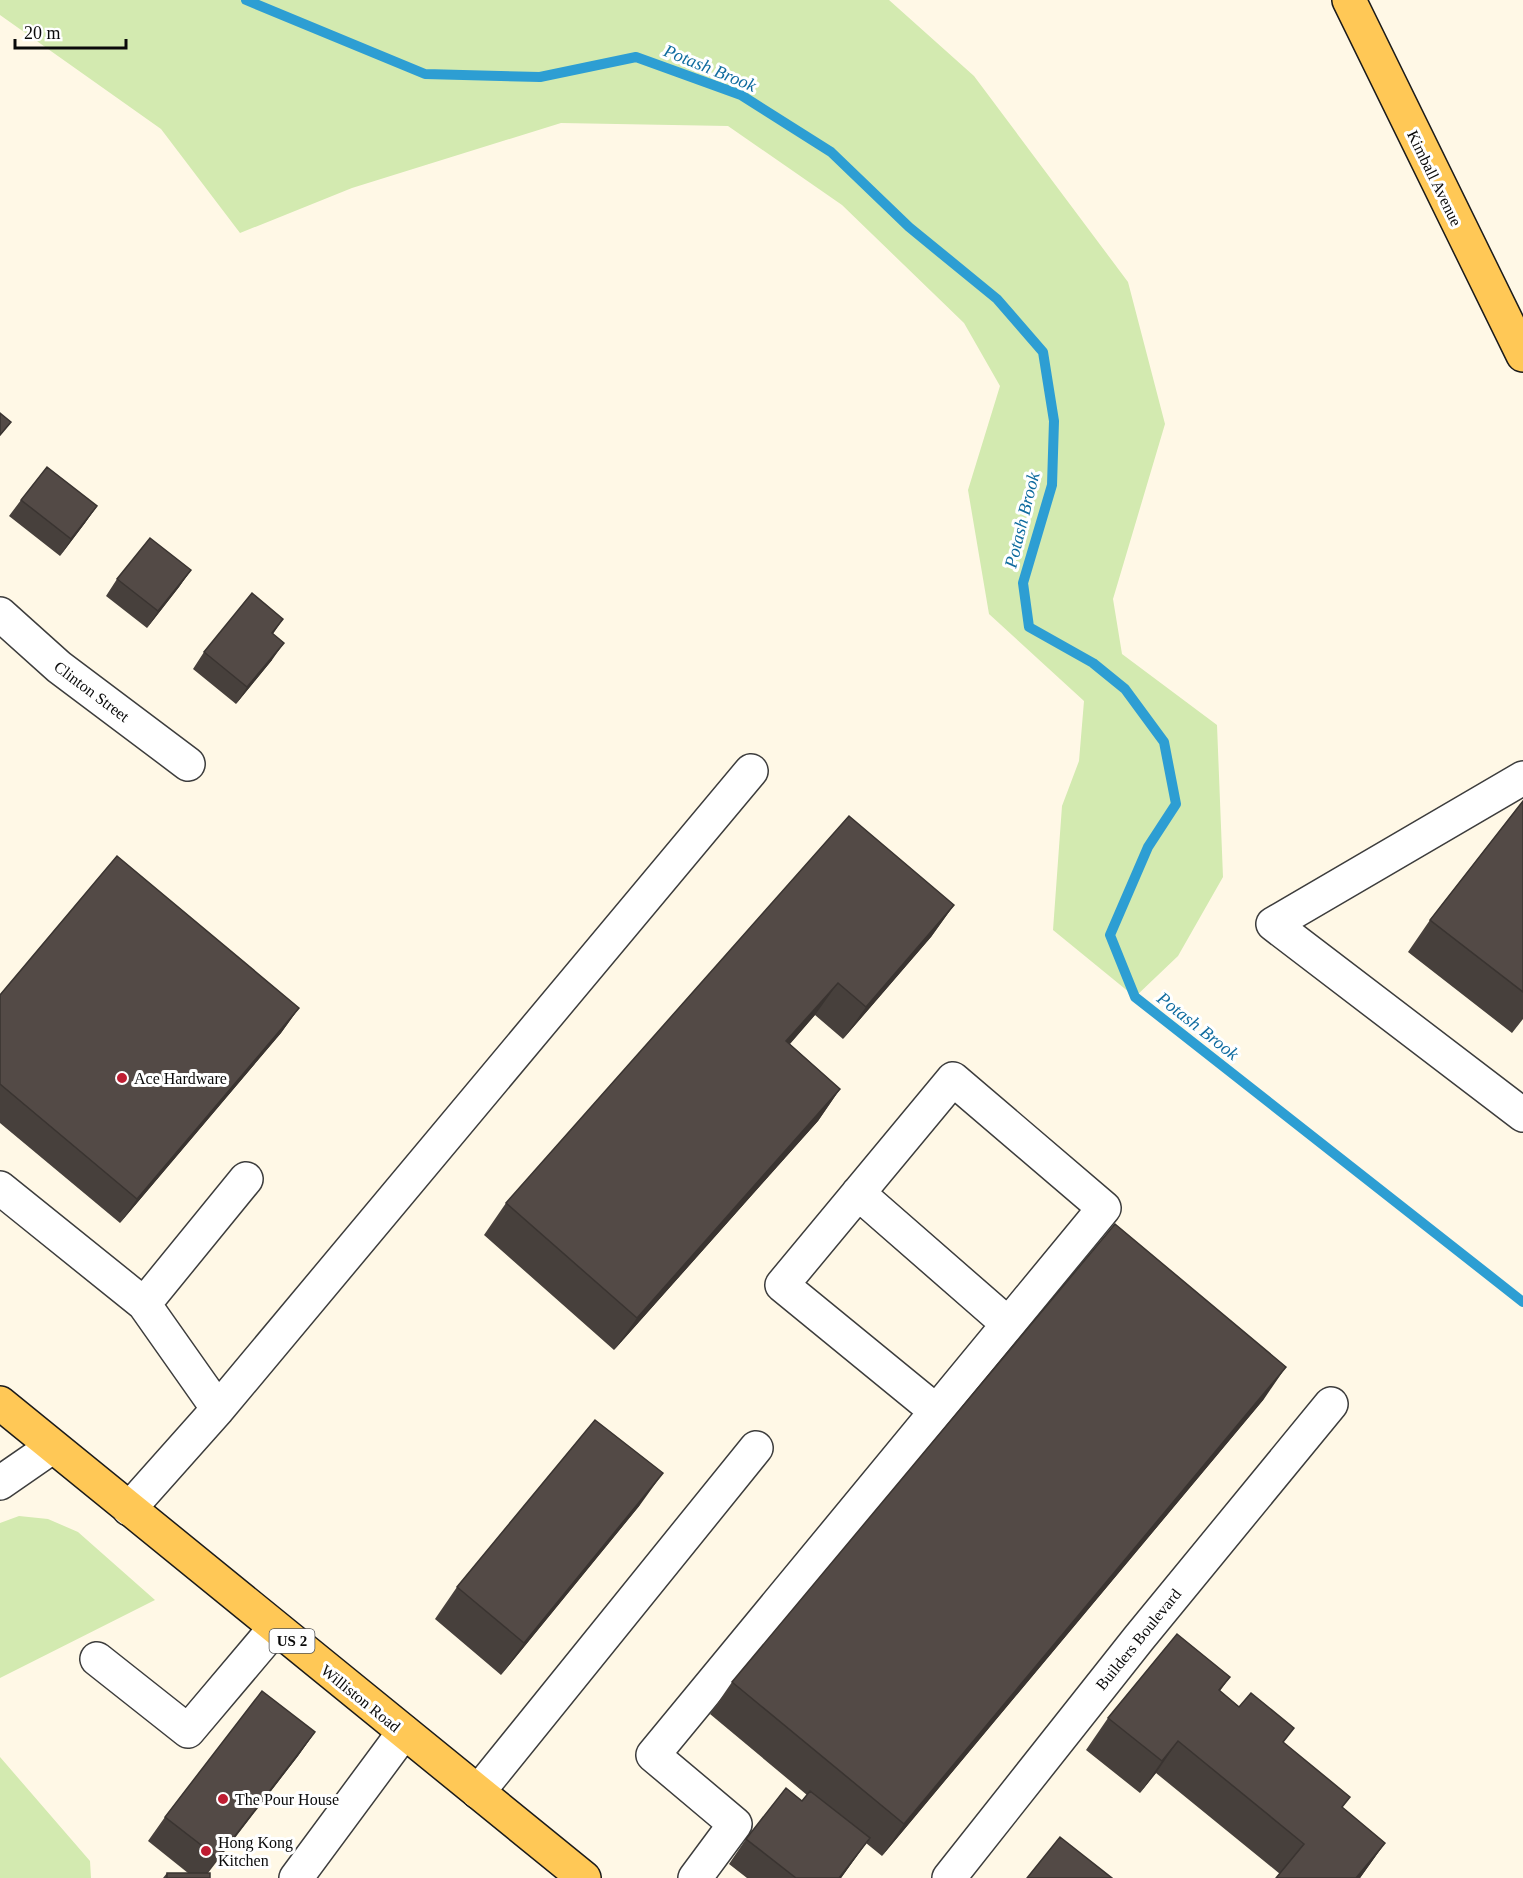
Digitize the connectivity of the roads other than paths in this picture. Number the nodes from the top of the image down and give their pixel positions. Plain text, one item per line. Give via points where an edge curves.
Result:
1 (1349, 0) edge
2 (1523, 355) edge
3 (0, 614) edge
4 (188, 764) dead end
5 (751, 771) dead end
6 (1523, 778) edge
7 (1523, 1115) edge
8 (246, 1179) dead end
9 (0, 1188) edge
10 (858, 1193) junction
11 (144, 1304) junction
12 (1008, 1324) junction
13 (0, 1404) edge
14 (1331, 1404) dead end
15 (218, 1409) junction
16 (936, 1411) junction
17 (52, 1447) junction
18 (756, 1448) dead end
19 (0, 1483) edge
20 (129, 1509) junction
21 (275, 1628) junction
22 (97, 1659) dead end
23 (404, 1732) junction
24 (478, 1792) junction
25 (296, 1878) edge
26 (584, 1878) edge
27 (694, 1878) edge
28 (949, 1878) edge

1 - 2 main road, Kimball Avenue
3 - 4 street, Clinton Street via 59,667
5 - 15 street
6 - 7 street via 1273,924
8 - 11 street
9 - 11 street
10 - 12 street
10 - 12 street via 953,1079 1104,1208
10 - 16 street via 782,1285
11 - 15 street
12 - 16 street
13 - 17 main road, Williston Road / US 2
14 - 28 street, Builders Boulevard
15 - 20 street
16 - 27 street via 653,1755 735,1824
17 - 19 street
17 - 20 main road, Williston Road / US 2
18 - 24 street
20 - 21 main road, Williston Road / US 2
21 - 22 street via 188,1731
21 - 23 main road, Williston Road / US 2
23 - 24 main road, Williston Road / US 2
23 - 25 street
24 - 26 main road, Williston Road / US 2

